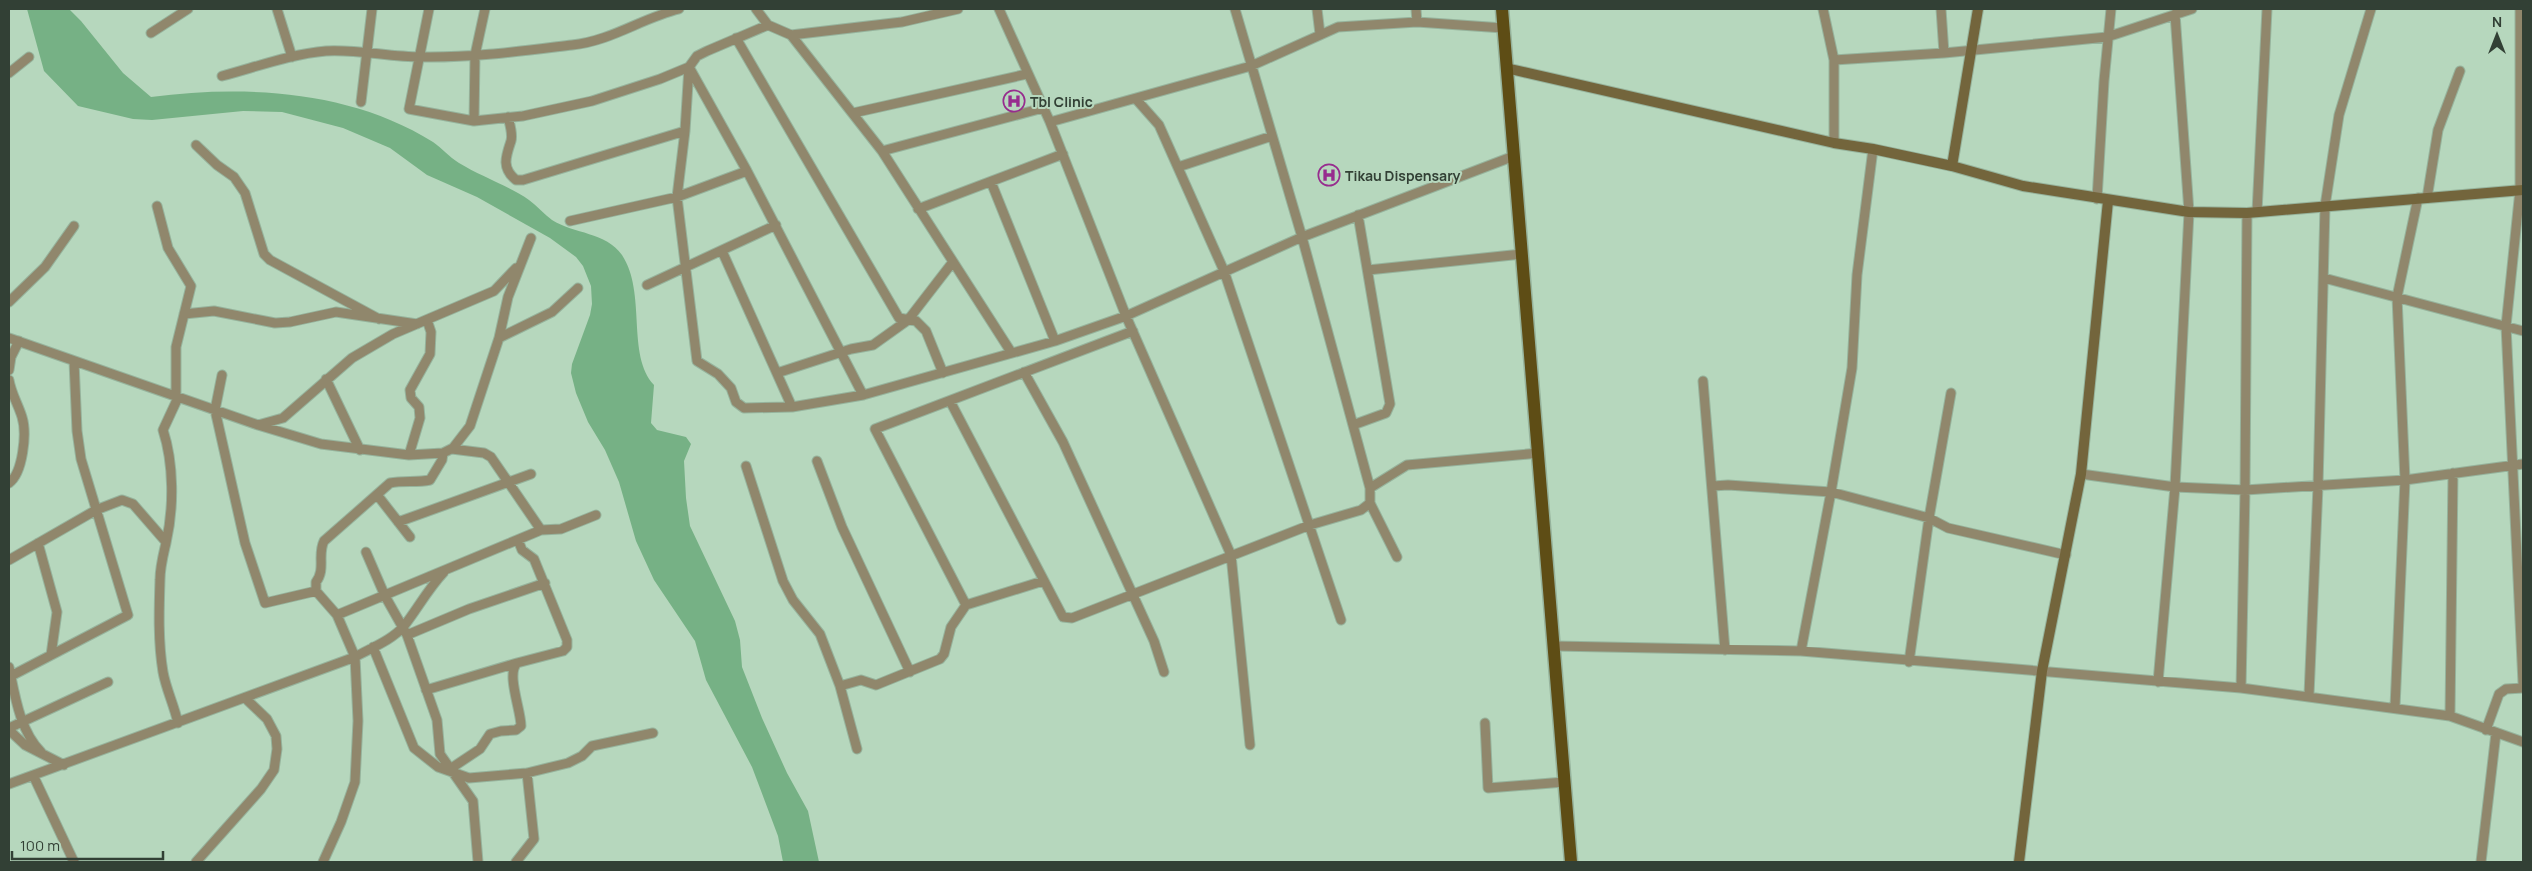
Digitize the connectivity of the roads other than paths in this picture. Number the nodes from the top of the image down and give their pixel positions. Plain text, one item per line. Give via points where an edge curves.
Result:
1 (188, 9) edge
2 (277, 9) edge
3 (372, 9) edge
4 (429, 9) edge
5 (485, 9) edge
6 (679, 9) edge
7 (756, 9) edge
8 (958, 9) edge
9 (998, 9) edge
10 (1235, 9) edge
11 (1316, 9) edge
12 (1416, 9) edge
13 (1502, 9) edge
14 (1823, 9) edge
15 (1941, 9) edge
16 (1978, 9) edge
17 (2110, 9) edge
18 (2192, 9) edge
19 (2267, 9) edge
20 (2372, 9) edge
21 (2520, 9) edge
22 (2175, 14) junction
23 (1417, 22) junction
24 (768, 25) junction
25 (1503, 28) junction
26 (151, 34) dead end
27 (1320, 34) junction
28 (791, 35) junction
29 (2107, 37) junction
30 (736, 38) junction
31 (1971, 50) junction
32 (1944, 53) junction
33 (366, 54) junction
34 (476, 55) junction
35 (29, 57) dead end
36 (292, 57) junction
37 (421, 57) junction
38 (1834, 60) junction
39 (689, 66) junction
40 (1251, 66) junction
41 (1506, 68) junction
42 (2460, 71) dead end
43 (9, 73) edge
44 (1028, 74) junction
45 (222, 76) dead end
46 (1136, 100) junction
47 (361, 102) dead end
48 (1043, 108) junction
49 (853, 113) junction
50 (508, 117) junction
51 (474, 122) junction
52 (1050, 122) junction
53 (686, 131) junction
54 (1272, 136) junction
55 (1834, 143) junction
56 (196, 146) dead end
57 (1873, 149) junction
58 (882, 151) junction
59 (1063, 154) junction
60 (1514, 156) junction
61 (1952, 166) junction
62 (1178, 167) junction
63 (747, 171) junction
64 (991, 182) junction
65 (2522, 190) edge
66 (676, 197) junction
67 (2423, 198) junction
68 (2103, 200) junction
69 (157, 206) dead end
70 (2325, 206) junction
71 (918, 209) junction
72 (2189, 212) junction
73 (2252, 212) junction
74 (1358, 215) junction
75 (570, 221) dead end
76 (776, 225) junction
77 (74, 226) dead end
78 (1302, 237) junction
79 (531, 238) dead end
80 (722, 251) junction
81 (1522, 254) junction
82 (521, 262) junction
83 (952, 264) junction
84 (686, 268) junction
85 (1368, 270) junction
86 (1224, 271) junction
87 (2324, 278) junction
88 (647, 285) dead end
89 (578, 288) dead end
90 (2397, 297) junction
91 (10, 300) edge
92 (184, 314) junction
93 (1126, 316) junction
94 (379, 319) junction
95 (427, 320) junction
96 (908, 320) junction
97 (417, 324) junction
98 (2506, 326) junction
99 (1133, 331) junction
100 (2523, 331) edge
101 (9, 338) edge
102 (499, 338) junction
103 (19, 341) junction
104 (1055, 341) junction
105 (1011, 352) junction
106 (842, 353) junction
107 (74, 361) junction
108 (9, 370) edge
109 (1024, 372) junction
110 (777, 373) junction
111 (943, 373) junction
112 (222, 375) dead end
113 (326, 379) junction
114 (9, 380) edge
115 (1703, 382) dead end
116 (1950, 393) dead end
117 (863, 395) junction
118 (174, 396) junction
119 (950, 401) junction
120 (792, 407) junction
121 (215, 410) junction
122 (1353, 425) junction
123 (258, 426) junction
124 (452, 449) junction
125 (360, 450) junction
126 (443, 453) junction
127 (1538, 453) junction
128 (409, 454) junction
129 (817, 461) dead end
130 (2523, 464) edge
131 (2512, 465) junction
132 (746, 466) dead end
133 (2453, 473) junction
134 (531, 474) dead end
135 (2081, 474) junction
136 (2404, 480) junction
137 (9, 483) edge
138 (507, 483) junction
139 (1713, 486) junction
140 (2318, 486) junction
141 (2175, 487) junction
142 (1370, 488) junction
143 (2245, 490) junction
144 (1831, 492) junction
145 (378, 496) junction
146 (1370, 502) junction
147 (96, 510) junction
148 (596, 515) dead end
149 (1929, 518) junction
150 (398, 522) junction
151 (1310, 525) junction
152 (541, 530) junction
153 (410, 537) dead end
154 (518, 540) junction
155 (166, 542) junction
156 (38, 544) junction
157 (366, 552) dead end
158 (1231, 555) junction
159 (2066, 555) junction
160 (1397, 557) dead end
161 (9, 560) edge
162 (444, 572) junction
163 (1043, 581) junction
164 (545, 583) junction
165 (316, 591) junction
166 (1132, 593) junction
167 (385, 596) junction
168 (966, 605) junction
169 (337, 615) junction
170 (1341, 620) dead end
171 (405, 631) junction
172 (1555, 646) junction
173 (373, 647) junction
174 (1725, 650) junction
175 (1801, 652) junction
176 (52, 655) junction
177 (355, 657) junction
178 (516, 662) junction
179 (1909, 662) junction
180 (2042, 671) junction
181 (10, 672) edge
182 (910, 672) junction
183 (1164, 672) dead end
184 (108, 682) dead end
185 (2158, 682) junction
186 (2523, 683) edge
187 (840, 686) junction
188 (2240, 688) junction
189 (2523, 688) edge
190 (426, 690) junction
191 (2309, 695) junction
192 (245, 698) junction
193 (2395, 707) junction
194 (2450, 716) junction
195 (24, 723) junction
196 (178, 723) junction
197 (1485, 724) dead end
198 (9, 729) edge
199 (2486, 730) junction
200 (653, 733) dead end
201 (2496, 733) junction
202 (2523, 742) edge
203 (1250, 745) dead end
204 (857, 749) dead end
205 (41, 752) junction
206 (64, 765) junction
207 (451, 770) junction
208 (527, 773) junction
209 (33, 775) junction
210 (1564, 782) junction
211 (9, 784) edge
212 (198, 861) edge
213 (74, 862) edge
214 (323, 862) edge
215 (478, 862) edge
216 (516, 862) edge
217 (1571, 862) edge
218 (2019, 862) edge
219 (2481, 862) edge

1 - 26 street
2 - 36 street
3 - 33 street
4 - 37 street
5 - 34 street
6 - 34 street via 599,40
7 - 24 street
8 - 28 street via 902,22
9 - 44 street
10 - 40 street
11 - 27 street
12 - 23 street
13 - 25 main road
14 - 38 street
15 - 32 street
16 - 31 street
17 - 29 street
18 - 22 street
19 - 73 street
20 - 70 street via 2340,115
21 - 65 street
22 - 29 street
22 - 72 street
23 - 25 street
23 - 27 street via 1358,24
24 - 28 street
24 - 30 street
25 - 41 main road
27 - 40 street
28 - 49 street
29 - 31 street
29 - 68 street
30 - 39 street via 697,56
30 - 96 street via 898,318
31 - 32 street
31 - 61 street
32 - 38 street
33 - 36 street via 327,51
33 - 37 street
33 - 47 street
34 - 37 street
34 - 51 street
35 - 43 street
36 - 45 street
37 - 51 street via 409,108
38 - 55 street
39 - 50 street via 592,101
39 - 53 street
39 - 63 street
40 - 46 street
40 - 54 street
41 - 55 street
41 - 60 main road
42 - 67 street via 2438,130
44 - 48 street
44 - 49 street
46 - 52 street
46 - 62 street via 1159,125
48 - 52 street
48 - 58 street
49 - 58 street
50 - 51 street
50 - 53 street via 511,141 506,150 505,164 510,176 516,180
52 - 59 street
53 - 66 street
54 - 62 street
54 - 78 street
55 - 57 street
56 - 94 street via 240,185 264,254 270,260
57 - 61 street
57 - 144 street via 1858,266 1852,368
58 - 71 street
59 - 64 street
59 - 93 street
60 - 74 street
60 - 81 main road
61 - 68 street via 2023,186
62 - 86 street
63 - 66 street
63 - 76 street
64 - 71 street
64 - 104 street
65 - 67 street
65 - 98 street
66 - 75 street
66 - 84 street
67 - 70 street
67 - 90 street
68 - 72 street
68 - 135 street
69 - 92 street via 168,248 191,286
70 - 73 street
70 - 87 street
71 - 83 street
72 - 73 street
72 - 141 street
73 - 143 street
74 - 78 street
74 - 85 street
76 - 80 street
76 - 106 street
77 - 91 street via 45,267
78 - 86 street
78 - 122 street
79 - 82 street
80 - 84 street
80 - 110 street
81 - 85 street
81 - 127 main road
82 - 95 street via 504,284 494,291
82 - 102 street via 508,296
83 - 96 street
83 - 105 street
84 - 88 street
84 - 120 street via 697,361 718,374 731,388 736,402 744,408
85 - 122 street via 1390,404 1386,413
86 - 93 street
86 - 151 street
87 - 90 street
87 - 140 street
89 - 102 street via 552,312
90 - 98 street
90 - 136 street
92 - 94 street via 214,311 290,322 336,312
92 - 118 street via 176,347
93 - 99 street
93 - 104 street
94 - 97 street
95 - 97 street
95 - 128 street via 431,332 430,354 410,390 411,398 419,407 420,418
96 - 106 street via 873,345
96 - 111 street via 916,321 926,332
97 - 113 street via 352,358
98 - 100 street
98 - 131 street
99 - 109 street
99 - 158 street
101 - 103 street
102 - 124 street via 470,426
103 - 107 street
103 - 108 street
104 - 105 street
105 - 111 street
106 - 110 street
106 - 117 street
107 - 118 street
107 - 147 street via 77,431
109 - 119 street
109 - 166 street via 1063,442
110 - 120 street
111 - 117 street
112 - 121 street
113 - 123 street via 283,418
113 - 125 street
114 - 137 street via 25,435 19,468
115 - 139 street
116 - 149 street
117 - 120 street
118 - 121 street
118 - 155 street via 176,402 164,430 170,451 172,486
119 - 163 street
119 - 168 street via 875,429
121 - 123 street
121 - 165 street via 244,543 265,603
122 - 142 street
123 - 125 street via 321,444
124 - 126 street
124 - 138 street via 484,453 491,457
125 - 128 street
126 - 128 street
126 - 145 street via 430,480 390,483
127 - 142 street via 1406,465
127 - 172 main road
129 - 182 street via 842,527
130 - 131 street
131 - 133 street
131 - 186 street
132 - 187 street via 783,581 793,600 820,634
133 - 136 street
133 - 194 street
134 - 138 street
135 - 141 street
135 - 159 street
136 - 140 street
136 - 193 street
138 - 150 street
138 - 152 street
139 - 144 street
139 - 174 street
140 - 143 street
140 - 191 street
141 - 143 street
141 - 185 street
142 - 146 street
143 - 188 street
144 - 149 street
144 - 175 street
145 - 150 street
145 - 165 street via 324,542
146 - 151 street via 1361,510
146 - 160 street
147 - 155 street via 122,500 132,504
147 - 156 street
147 - 176 street via 128,615
148 - 152 street via 561,529
149 - 159 street via 1948,528
149 - 179 street
150 - 153 street
151 - 158 street
151 - 170 street
152 - 154 street
154 - 162 street
154 - 164 street via 522,550 534,559
155 - 196 street via 160,571 160,631 164,673
156 - 161 street
156 - 176 street via 57,612
157 - 167 street
158 - 166 street
158 - 203 street
159 - 180 street
162 - 167 street
162 - 171 street via 430,587
163 - 166 street via 1063,617 1072,618
163 - 168 street
164 - 171 street
164 - 178 street via 568,647
165 - 169 street
166 - 183 street
167 - 169 street
167 - 171 street
168 - 182 street via 951,627 940,660
169 - 177 street
171 - 173 street
171 - 190 street
172 - 174 street
172 - 210 main road
173 - 177 street
173 - 207 street via 414,748 438,768
174 - 175 street
175 - 179 street
176 - 181 street
177 - 192 street
177 - 214 street via 358,721 355,782 342,822
178 - 190 street
178 - 207 street via 512,678 521,726 516,730 490,734 480,750
179 - 180 street
180 - 185 street
180 - 218 street
181 - 195 street
182 - 187 street via 876,685 861,680
184 - 195 street
185 - 188 street
187 - 204 street
188 - 191 street
189 - 199 street via 2506,689 2499,694
190 - 207 street via 437,720 440,754
191 - 193 street
192 - 196 street
192 - 212 street via 267,719 276,736 278,749 274,770
193 - 194 street
194 - 199 street
195 - 198 street
195 - 205 street via 31,742
196 - 206 street
197 - 210 street via 1488,788
198 - 205 street via 26,745
199 - 201 street
200 - 208 street via 592,746 568,763
201 - 202 street
201 - 219 street
205 - 206 street
206 - 209 street
207 - 208 street via 469,778
207 - 215 street via 473,800
208 - 216 street via 534,840
209 - 211 street
209 - 213 street
210 - 217 main road

